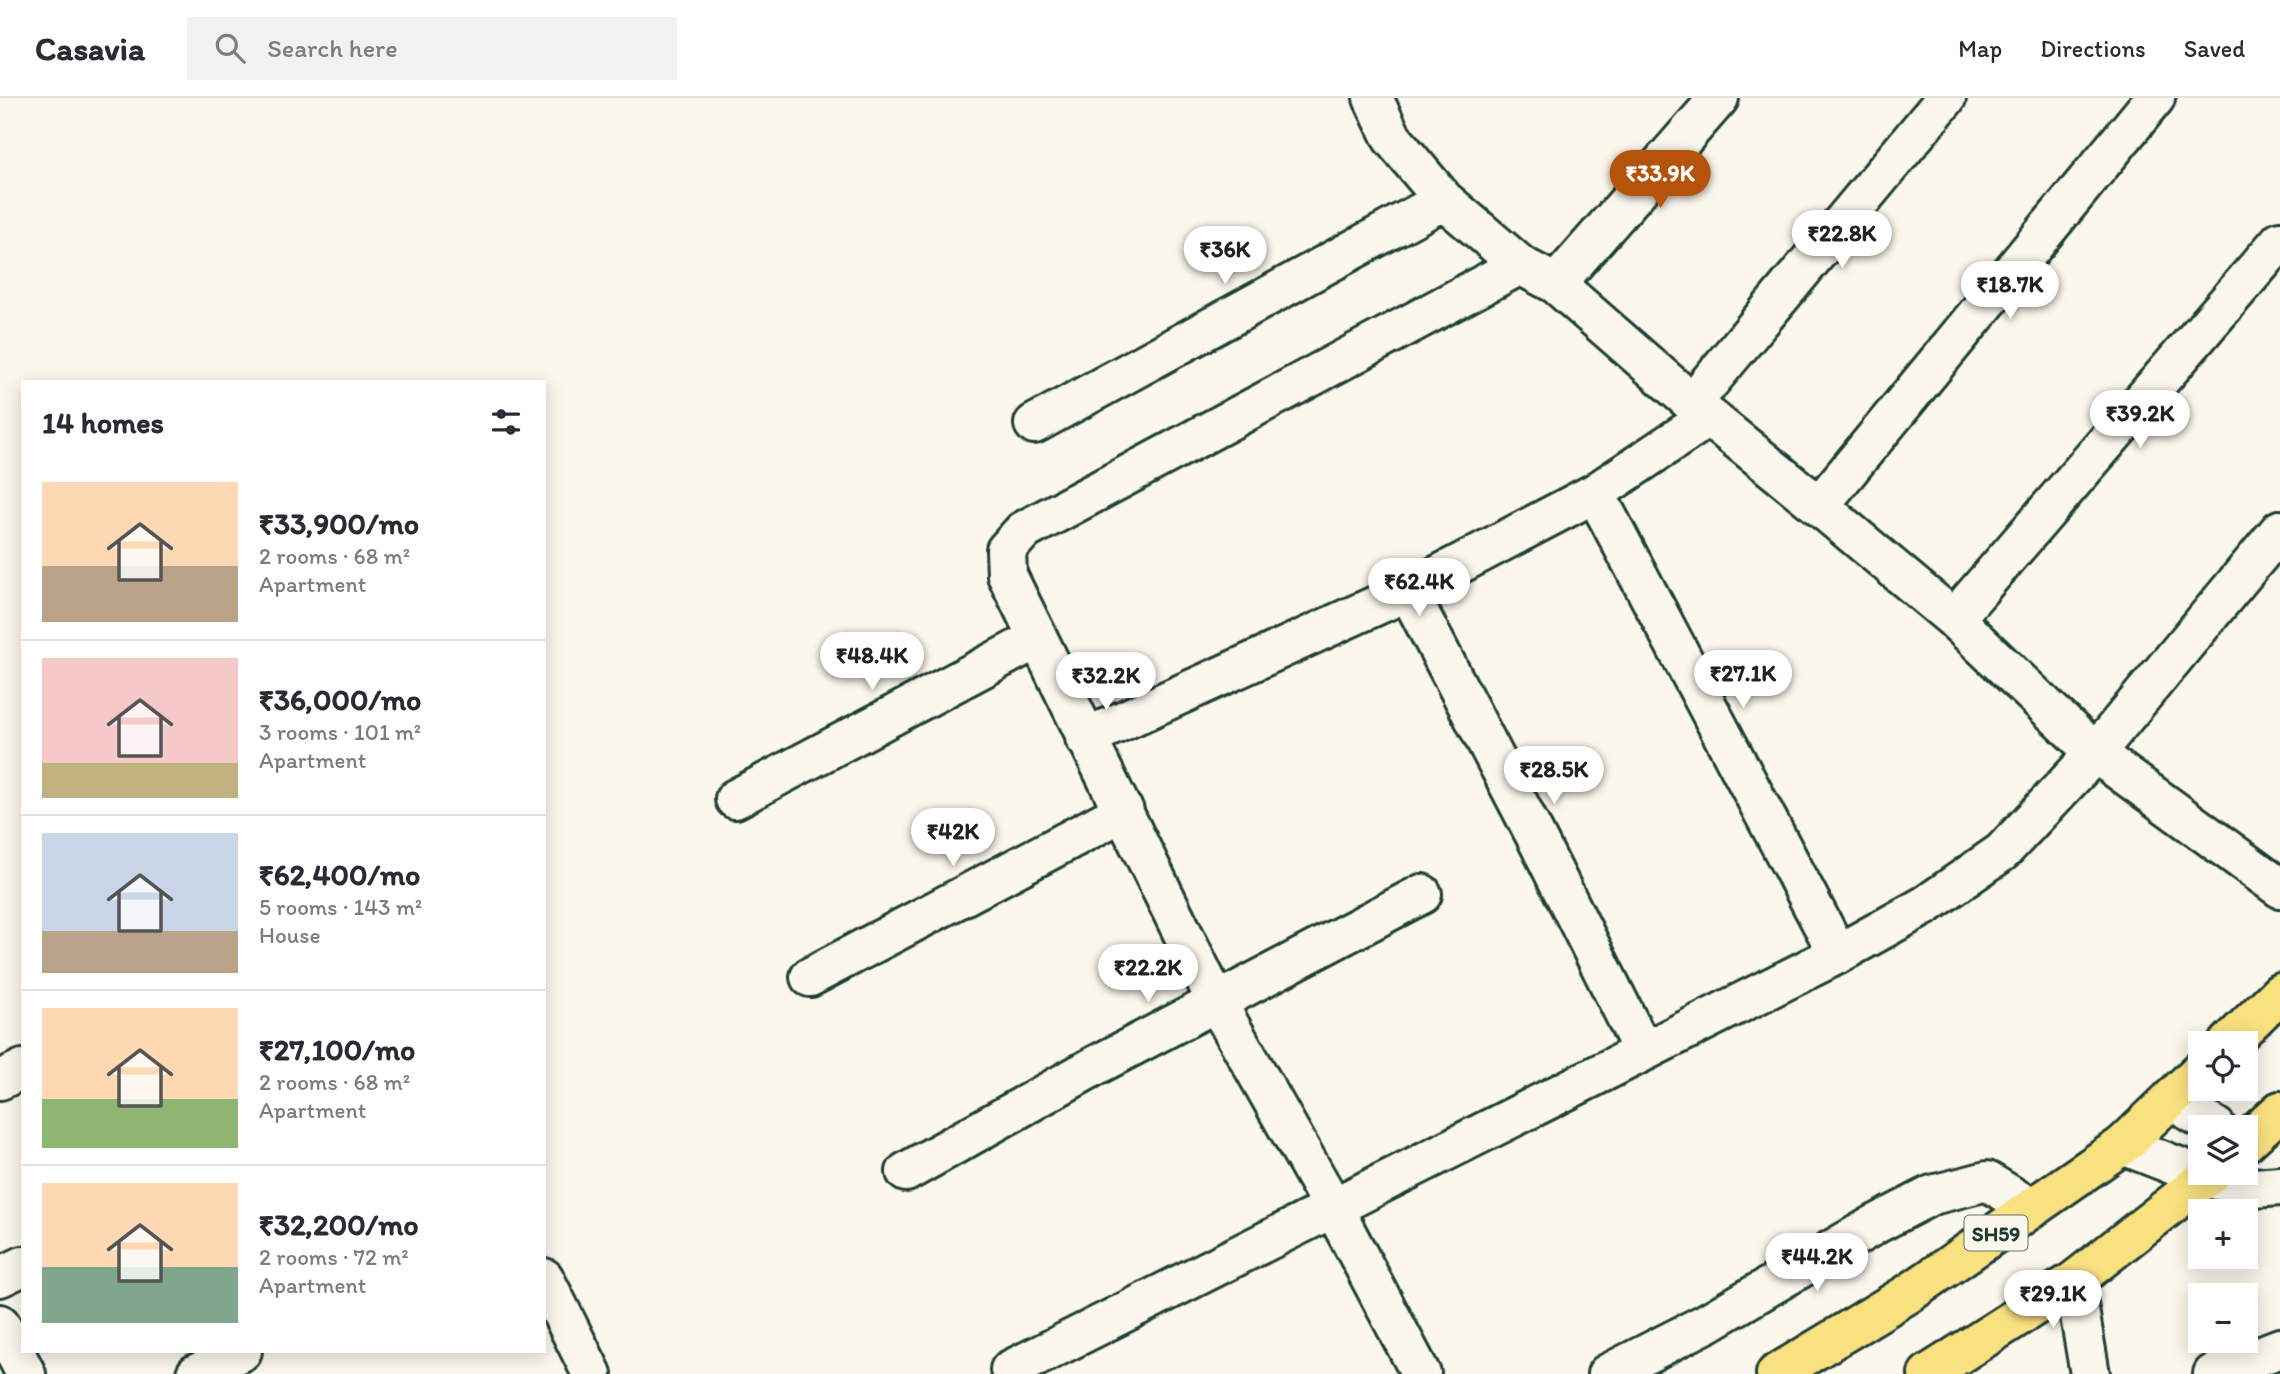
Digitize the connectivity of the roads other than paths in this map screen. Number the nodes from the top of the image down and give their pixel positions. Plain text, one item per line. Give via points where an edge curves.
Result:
1 (1373, 98) edge
2 (1719, 98) edge
3 (1946, 98) edge
4 (2155, 98) edge
5 (1444, 200) junction
6 (2280, 241) edge
7 (1520, 264) junction
8 (1556, 284) junction
9 (1701, 410) junction
10 (1034, 424) dead end
11 (1595, 493) junction
12 (1819, 506) junction
13 (2280, 530) edge
14 (1408, 591) junction
15 (1954, 619) junction
16 (1037, 639) junction
17 (1085, 738) junction
18 (2095, 753) junction
19 (735, 799) dead end
20 (1124, 811) junction
21 (2280, 888) edge
22 (1422, 894) dead end
23 (1838, 954) junction
24 (810, 977) dead end
25 (2280, 993) edge
26 (1216, 1001) junction
27 (2241, 1031) edge
28 (1643, 1051) junction
29 (21, 1070) edge
30 (0, 1080) edge
31 (2188, 1083) edge
32 (2171, 1100) junction
33 (2196, 1115) edge
34 (2123, 1145) junction
35 (2188, 1167) edge
36 (906, 1172) dead end
37 (2197, 1185) edge
38 (2244, 1185) edge
39 (2280, 1186) edge
40 (2031, 1208) junction
41 (1334, 1209) junction
42 (21, 1267) edge
43 (0, 1277) edge
44 (2074, 1281) junction
45 (546, 1282) edge
46 (0, 1324) edge
47 (2280, 1348) edge
48 (238, 1353) edge
49 (1010, 1370) dead end
50 (26, 1374) edge
51 (196, 1374) edge
52 (592, 1374) edge
53 (1421, 1374) edge
54 (1607, 1374) edge
55 (1776, 1374) edge
56 (1928, 1374) edge
57 (2090, 1374) edge
58 (2213, 1374) edge

1 - 5 street via 1392,138
2 - 8 street
3 - 9 street
4 - 12 street
5 - 7 street
5 - 10 street
6 - 15 street
7 - 8 street
7 - 16 street via 1023,531 1006,550 1006,575
8 - 9 street
9 - 11 street
9 - 12 street
11 - 14 street
11 - 23 street
12 - 15 street
13 - 18 street
14 - 17 street
14 - 28 street
15 - 18 street
16 - 17 street
16 - 19 street
17 - 20 street
18 - 21 street
18 - 23 street via 2002,852 1926,905
20 - 24 street
20 - 26 street
22 - 26 street
23 - 28 street
25 - 27 highway
26 - 36 street
26 - 41 street
28 - 41 street
29 - 30 street
31 - 32 highway, SH59
32 - 33 street
32 - 34 highway, SH59
34 - 35 street
34 - 40 highway, SH59
37 - 44 highway
38 - 39 street
40 - 54 street via 1987,1181 1932,1195 1707,1323
40 - 55 highway, SH59 via 1908,1294
41 - 49 street
41 - 53 street
42 - 43 street
44 - 56 highway
44 - 57 street
45 - 52 street
46 - 50 street
47 - 58 street
48 - 51 street

